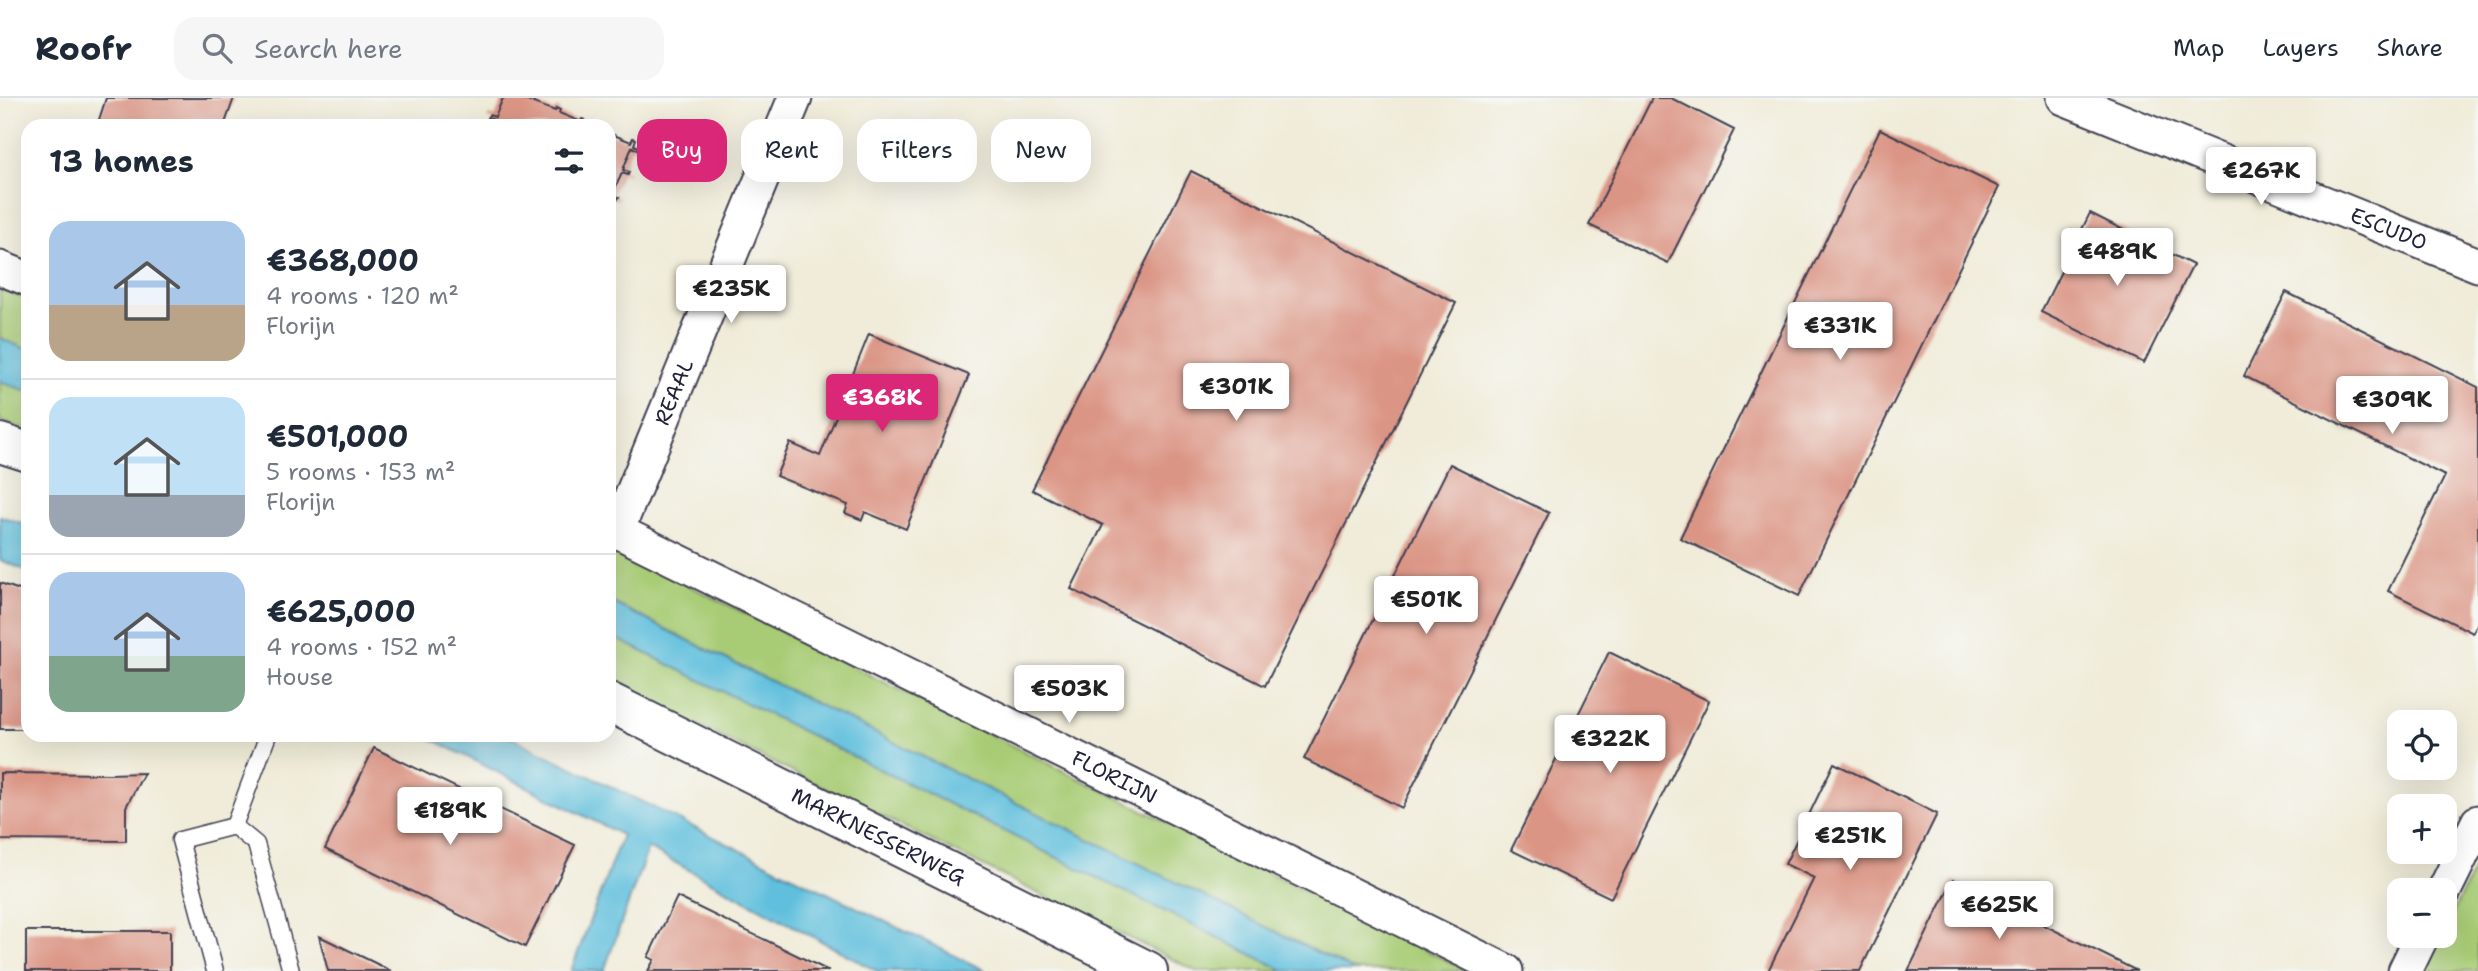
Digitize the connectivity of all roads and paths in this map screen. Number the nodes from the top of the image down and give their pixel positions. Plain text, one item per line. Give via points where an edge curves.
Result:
1 (795, 98) edge
2 (2064, 98) edge
3 (2478, 265) edge
4 (0, 268) edge
5 (21, 276) edge
6 (0, 443) edge
7 (21, 450) edge
8 (616, 522) edge
9 (616, 530) edge
10 (616, 706) edge
11 (265, 742) edge
12 (2478, 822) edge
13 (234, 826) junction
14 (2450, 878) edge
15 (2416, 948) edge
16 (215, 971) edge
17 (291, 971) edge
18 (1147, 971) edge
19 (1506, 971) edge
20 (2405, 971) edge

1 - 8 street, REAAL
2 - 3 street, ESCUDO
4 - 5 street
6 - 7 main road
9 - 19 street, FLORIJN
10 - 18 main road, MARKNESSERWEG
11 - 13 lane
12 - 14 street
13 - 16 lane via 180,840
13 - 17 lane via 256,844
15 - 20 street

